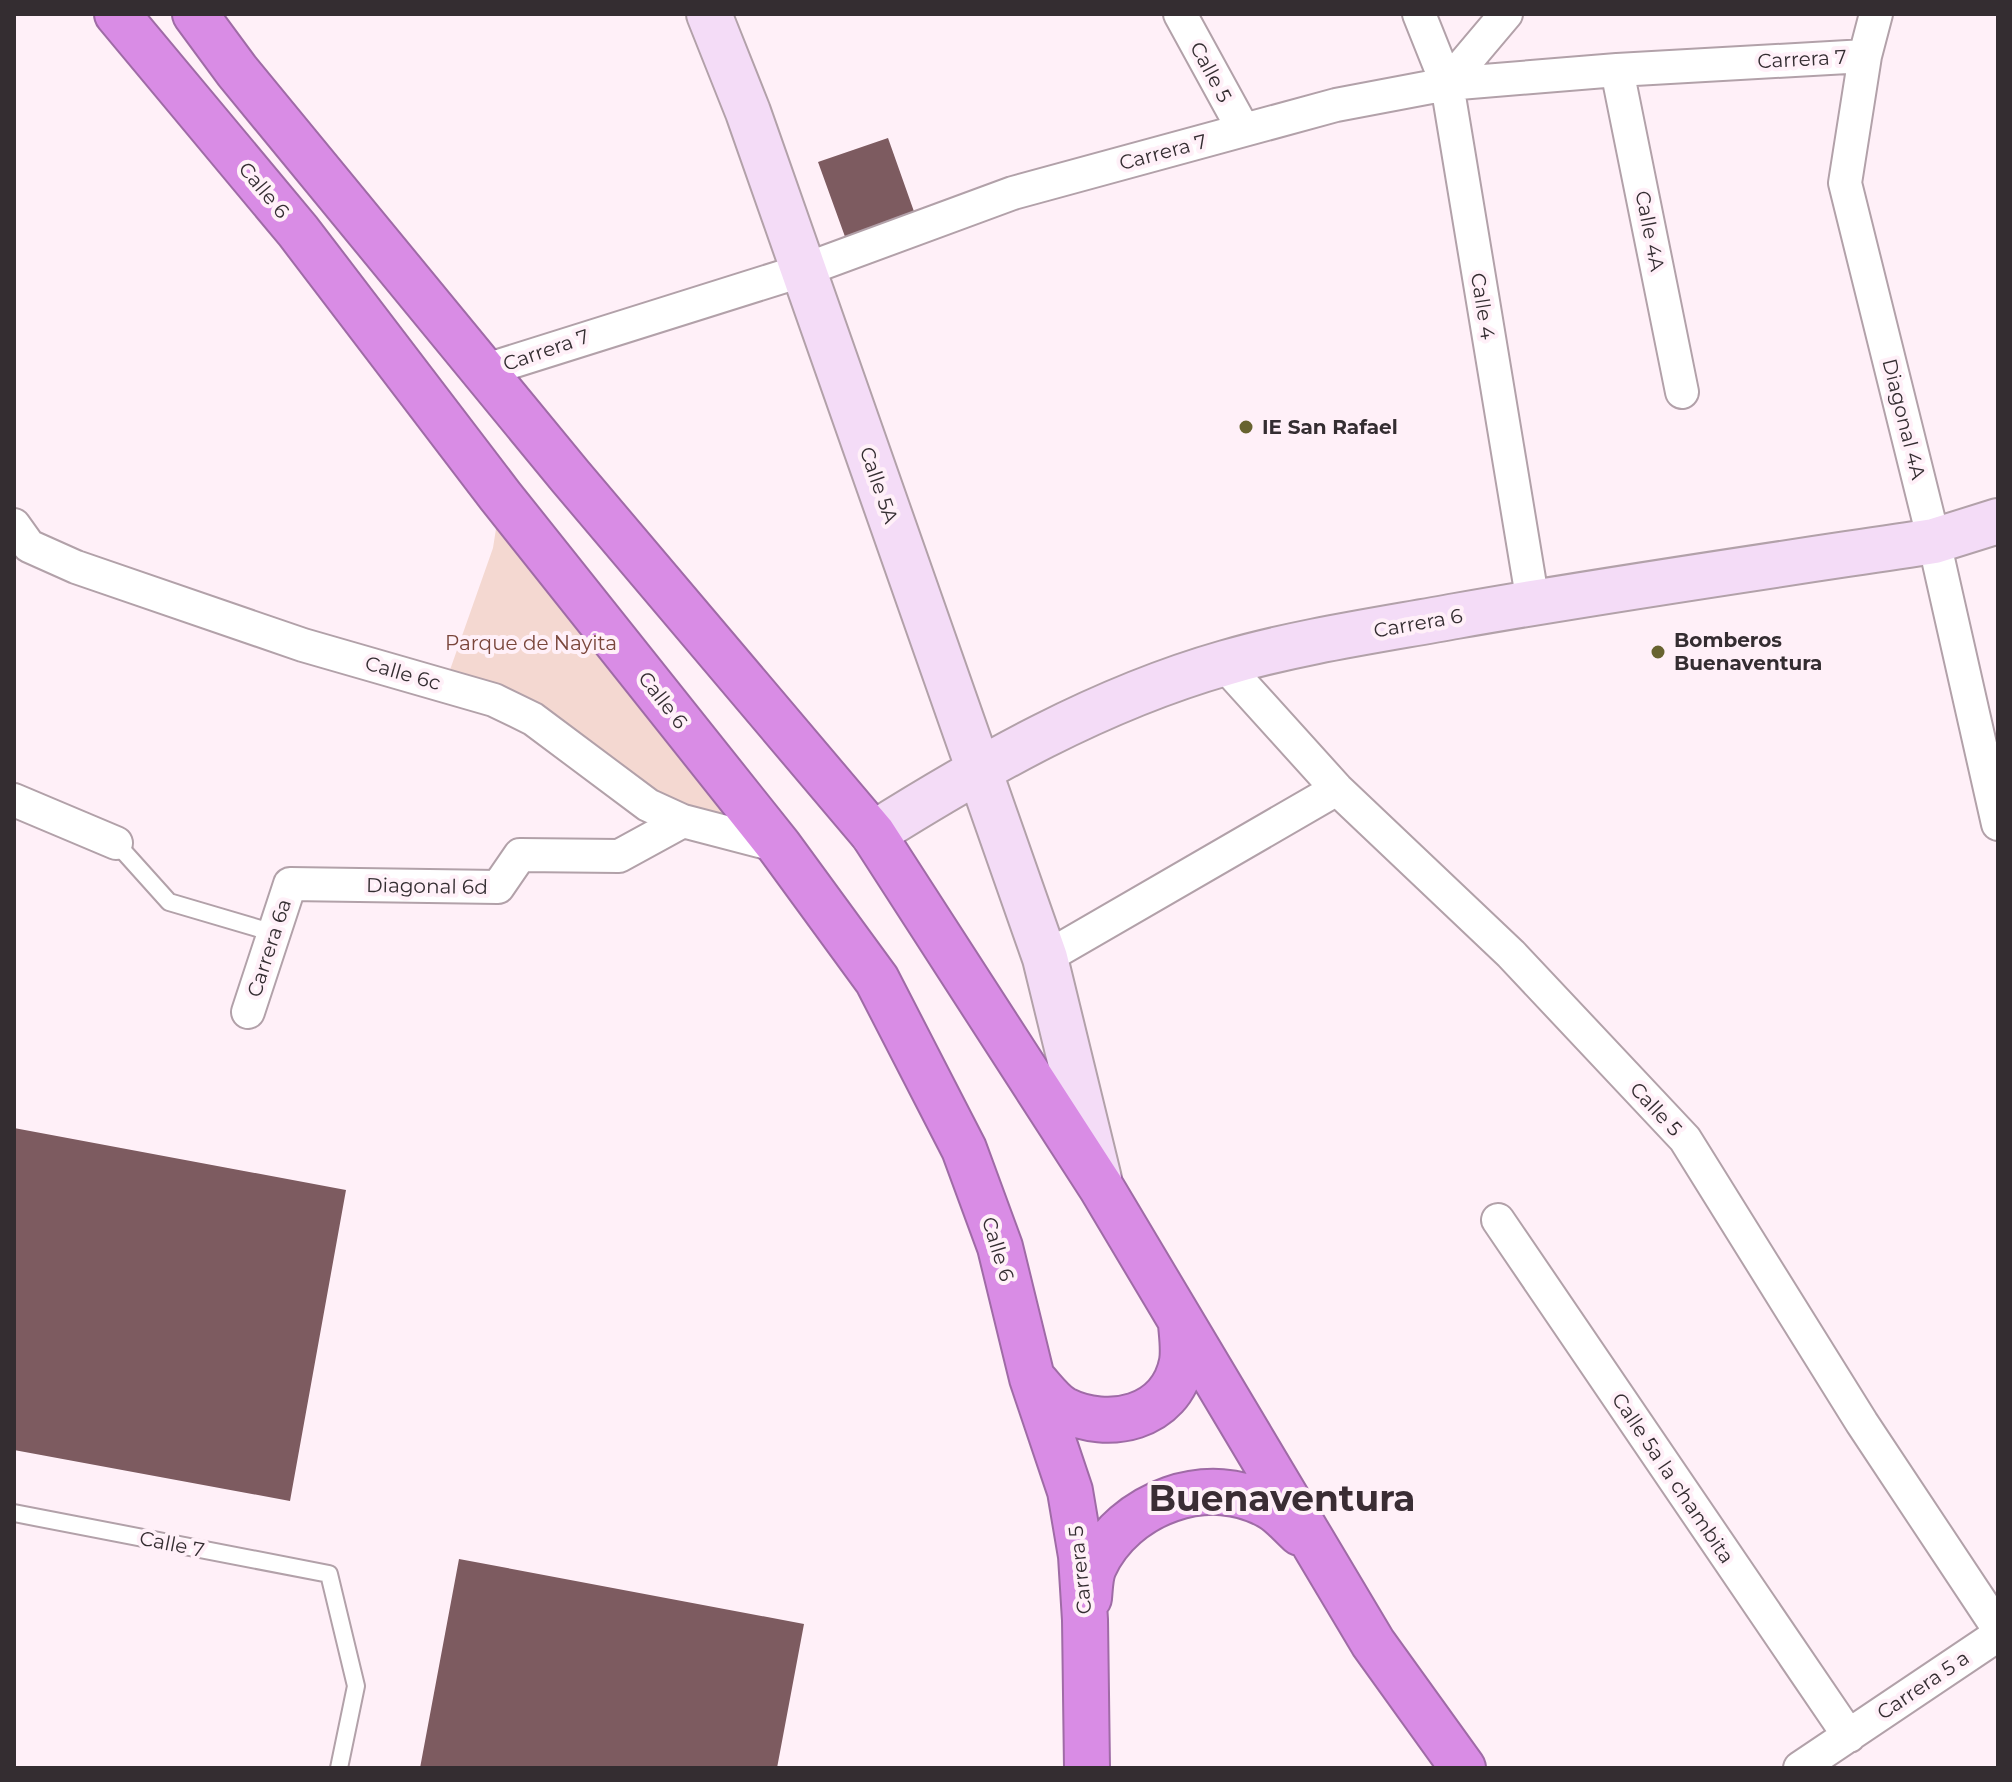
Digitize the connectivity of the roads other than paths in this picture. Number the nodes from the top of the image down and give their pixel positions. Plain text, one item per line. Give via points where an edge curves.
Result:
1 (117, 14) edge
2 (195, 14) edge
3 (709, 14) edge
4 (1180, 14) edge
5 (1419, 14) edge
6 (1506, 14) edge
7 (1876, 14) edge
8 (1865, 56) junction
9 (1617, 70) junction
10 (1447, 84) junction
11 (1243, 129) junction
12 (804, 270) junction
13 (486, 370) junction
14 (1682, 392) dead end
15 (1998, 521) edge
16 (14, 525) edge
17 (1934, 541) junction
18 (1533, 603) junction
19 (1223, 663) junction
20 (978, 768) junction
21 (1337, 789) junction
22 (14, 800) edge
23 (683, 821) junction
24 (1998, 824) edge
25 (873, 834) junction
26 (116, 843) joint
27 (779, 846) junction
28 (290, 884) joint
29 (274, 933) junction
30 (1045, 958) junction
31 (248, 1012) dead end
32 (1101, 1187) junction
33 (1498, 1220) dead end
34 (1181, 1324) junction
35 (1032, 1378) junction
36 (14, 1513) edge
37 (1311, 1542) junction
38 (1085, 1620) junction
39 (1998, 1628) edge
40 (1998, 1635) edge
41 (1849, 1736) junction
42 (339, 1768) edge
43 (1087, 1768) edge
44 (1463, 1768) edge
45 (1800, 1768) edge

1 - 27 highway, Calle 6 via 298,231
2 - 13 highway
3 - 12 main road, Calle 5A
4 - 11 street, Calle 5
5 - 10 street, Calle 4
6 - 10 street
7 - 8 street, Diagonal 4A
8 - 9 street, Carrera 7
8 - 17 street, Diagonal 4A via 1845,183
9 - 10 street, Carrera 7
9 - 14 street, Calle 4A
10 - 11 street, Carrera 7
10 - 18 street, Calle 4
11 - 12 street, Carrera 7 via 1013,193
12 - 13 street, Carrera 7
12 - 20 main road, Calle 5A
13 - 25 highway
15 - 17 main road, Carrera 6
16 - 23 street, Calle 6c via 29,546 76,567 303,645 494,700 533,719 648,805
17 - 18 main road, Carrera 6
17 - 24 street, Diagonal 4A
18 - 19 main road, Carrera 6 via 1305,643
19 - 20 main road, Carrera 6 via 1127,698
19 - 21 street, Calle 5
20 - 25 main road, Carrera 6
20 - 30 main road, Calle 5A
21 - 30 street
21 - 39 street, Calle 5 via 1511,954 1685,1139 1862,1423
22 - 26 street
23 - 27 street, Calle 6c
23 - 28 street, Diagonal 6d via 619,856 520,855 498,887
25 - 32 highway
26 - 29 lane via 169,902
27 - 35 highway, Calle 6 via 877,980 964,1149 1000,1247
28 - 29 street, Carrera 6a
29 - 31 street, Carrera 6a
30 - 32 main road
32 - 34 highway
33 - 41 street, Calle 5a la chambita
34 - 35 highway via 1182,1362 1171,1385 1165,1396 1132,1418 1095,1422 1059,1407
34 - 37 highway
35 - 38 highway, Carrera 5 via 1070,1491
36 - 42 lane, Calle 7 via 329,1574 356,1686
37 - 38 highway via 1271,1508 1221,1491 1169,1497 1123,1525 1094,1568
37 - 44 highway via 1373,1643
38 - 43 highway, Carrera 5
40 - 41 street, Carrera 5 a
41 - 45 street, Carrera 5 a

